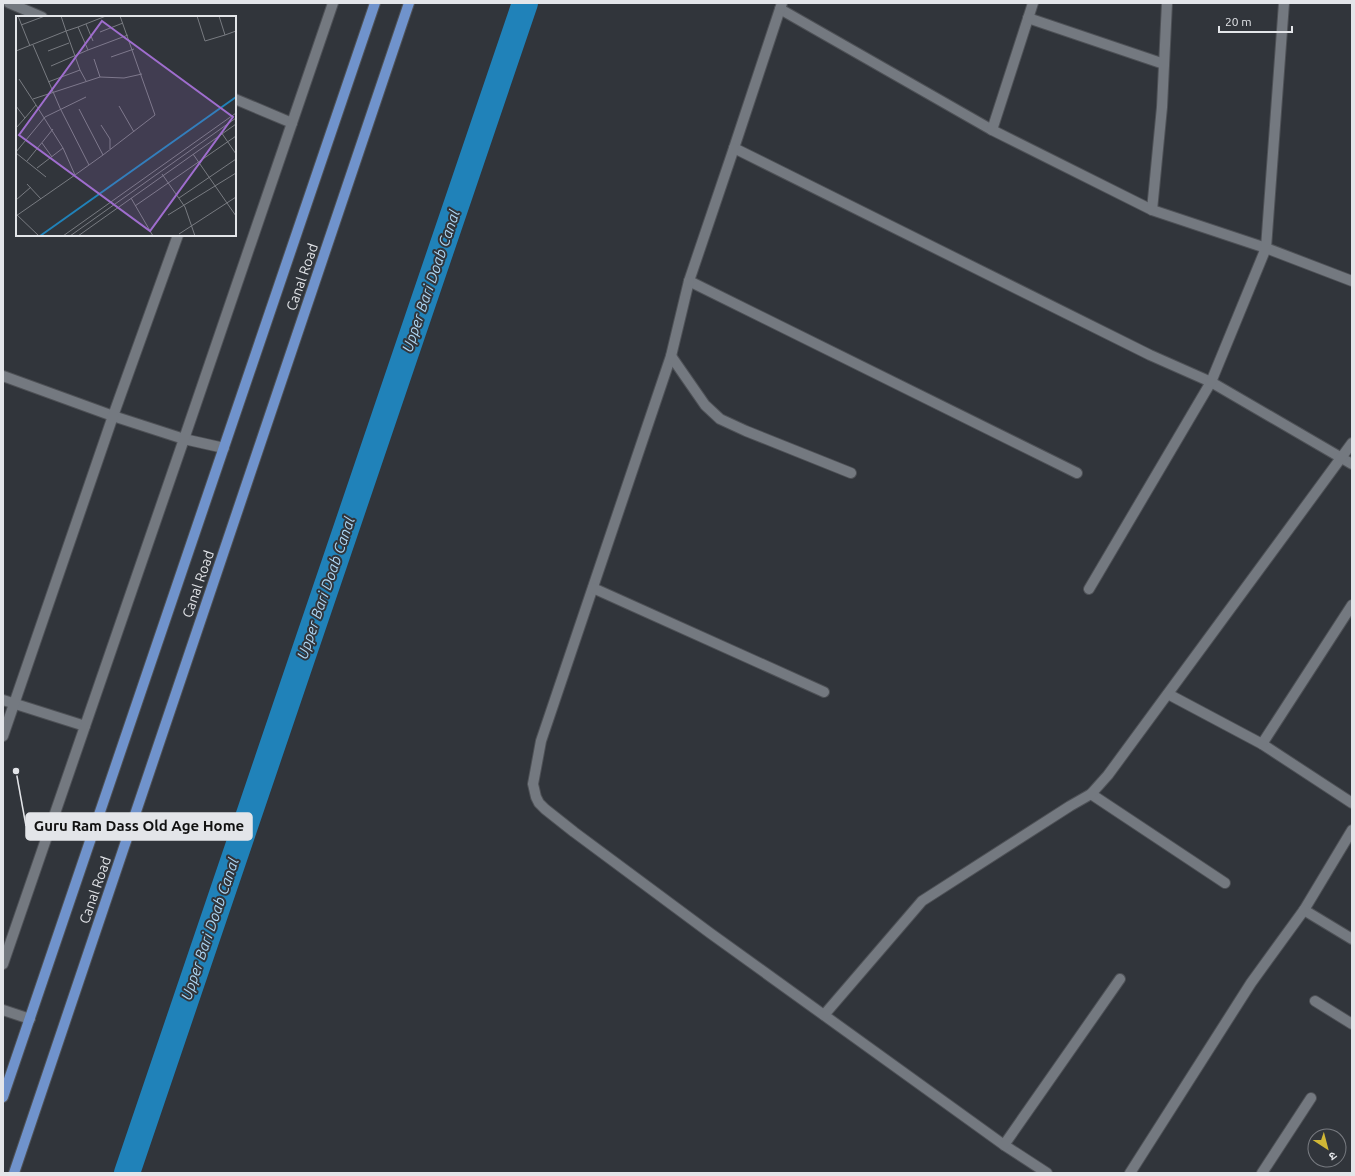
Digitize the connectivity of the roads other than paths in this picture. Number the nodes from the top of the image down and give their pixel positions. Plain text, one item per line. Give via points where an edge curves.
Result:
1 (9, 3) edge
2 (333, 3) edge
3 (375, 3) edge
4 (409, 3) edge
5 (1032, 3) edge
6 (1167, 3) edge
7 (1284, 3) edge
8 (781, 6) edge
9 (40, 16) edge
10 (1028, 18) junction
11 (1164, 64) junction
12 (236, 99) edge
13 (292, 123) junction
14 (992, 130) junction
15 (734, 148) junction
16 (1152, 210) junction
17 (178, 236) edge
18 (1266, 248) junction
19 (689, 281) junction
20 (1352, 281) edge
21 (672, 356) junction
22 (3, 376) edge
23 (1211, 382) junction
24 (114, 416) junction
25 (184, 439) junction
26 (1352, 443) edge
27 (224, 448) junction
28 (1342, 457) junction
29 (1352, 464) edge
30 (851, 473) dead end
31 (1077, 473) dead end
32 (593, 588) junction
33 (1089, 589) dead end
34 (1352, 605) edge
35 (824, 692) dead end
36 (1168, 694) junction
37 (3, 700) edge
38 (15, 703) junction
39 (85, 726) junction
40 (3, 736) edge
41 (1262, 744) junction
42 (1092, 794) junction
43 (1352, 803) edge
44 (1352, 830) edge
45 (1225, 883) dead end
46 (1304, 910) junction
47 (1352, 939) edge
48 (3, 964) edge
49 (1120, 979) dead end
50 (1315, 1001) dead end
51 (3, 1010) edge
52 (824, 1015) junction
53 (30, 1019) junction
54 (1352, 1024) edge
55 (3, 1097) edge
56 (1311, 1098) dead end
57 (1004, 1145) junction
58 (14, 1173) edge
59 (1047, 1173) edge
60 (1130, 1173) edge
61 (1262, 1173) edge

1 - 9 street
2 - 13 street
3 - 27 main road, Canal Road
4 - 58 main road, Canal Road
5 - 10 street
6 - 11 street
7 - 18 street
8 - 14 street
8 - 15 street
10 - 11 street
10 - 14 street
11 - 16 street
12 - 13 street
13 - 25 street
14 - 16 street
15 - 19 street
15 - 23 street via 1150,355
16 - 18 street
17 - 24 street
18 - 20 street
18 - 23 street
19 - 21 street
19 - 31 street
21 - 30 street via 705,405 720,419 746,432
21 - 32 street
22 - 24 street
23 - 28 street
23 - 33 street
24 - 25 street
24 - 38 street
25 - 27 street
25 - 39 street
26 - 28 street
27 - 53 main road, Canal Road
28 - 29 street
28 - 36 street
32 - 35 street
32 - 52 street via 542,741 533,784 539,803 580,837
34 - 41 street
36 - 41 street
36 - 42 street
37 - 38 street
38 - 39 street
38 - 40 street
39 - 48 street
41 - 43 street
42 - 45 street
42 - 52 street via 922,901
44 - 46 street
46 - 47 street
46 - 60 street via 1251,983
49 - 57 street
50 - 54 street
51 - 53 street
52 - 57 street
53 - 55 main road, Canal Road
56 - 61 street
57 - 59 street

